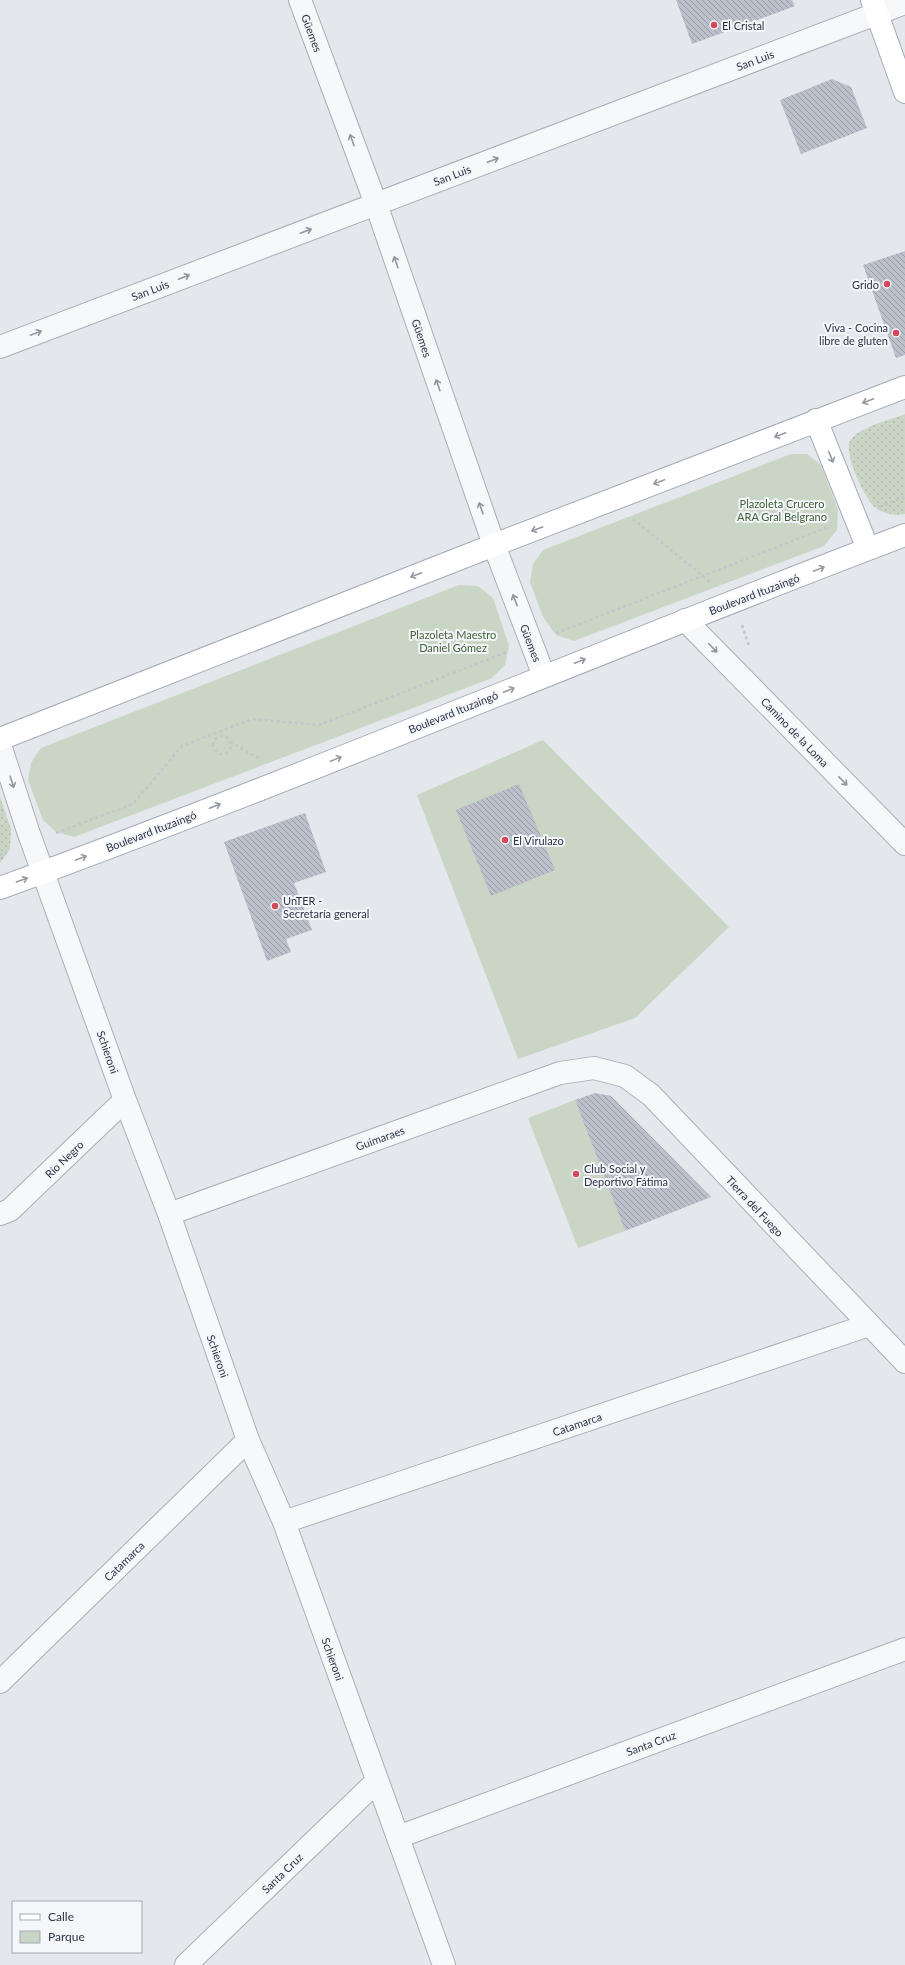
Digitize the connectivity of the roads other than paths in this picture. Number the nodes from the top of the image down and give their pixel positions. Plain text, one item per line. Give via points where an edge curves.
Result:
1 (300, 0) edge
2 (905, 3) edge
3 (874, 7) edge
4 (905, 92) edge
5 (376, 204) junction
6 (0, 347) edge
7 (905, 387) edge
8 (816, 420) junction
9 (905, 535) edge
10 (494, 545) junction
11 (868, 549) junction
12 (685, 620) junction
13 (544, 676) junction
14 (0, 739) edge
15 (0, 745) edge
16 (905, 844) edge
17 (44, 872) junction
18 (0, 888) edge
19 (594, 1068) joint
20 (125, 1100) junction
21 (169, 1214) junction
22 (3, 1215) edge
23 (869, 1326) junction
24 (905, 1362) edge
25 (248, 1440) junction
26 (284, 1522) junction
27 (905, 1649) edge
28 (0, 1682) edge
29 (377, 1781) junction
30 (398, 1837) junction
31 (186, 1965) edge
32 (444, 1965) edge

5 -> 1 street, Güemes
2 - 3 street, San Luis
3 - 4 main road
5 -> 3 street, San Luis
6 -> 5 street, San Luis
10 -> 5 street, Güemes
7 -> 8 main road
8 -> 10 main road
8 -> 11 main road
9 - 11 main road, Boulevard Ituzaingó
13 -> 10 street, Güemes
10 -> 14 main road
12 -> 11 main road, Boulevard Ituzaingó
13 -> 12 main road, Boulevard Ituzaingó
12 -> 16 street, Camino de la Loma
17 -> 13 main road, Boulevard Ituzaingó
15 -> 17 street, Schieroni
18 -> 17 main road, Boulevard Ituzaingó
17 - 20 street, Schieroni
19 - 21 street, Guimaraes via 560,1073
19 - 23 street, Tierra del Fuego via 625,1076 651,1095
20 - 21 street, Schieroni
20 - 22 street, Río Negro
21 - 25 street, Schieroni
23 - 24 street, Tierra del Fuego
23 - 26 street, Catamarca
25 - 26 street, Schieroni
25 - 28 street, Catamarca
26 - 29 street, Schieroni
27 - 30 street, Santa Cruz
29 - 30 street, Schieroni
29 - 31 street, Santa Cruz
30 - 32 street, Schieroni

